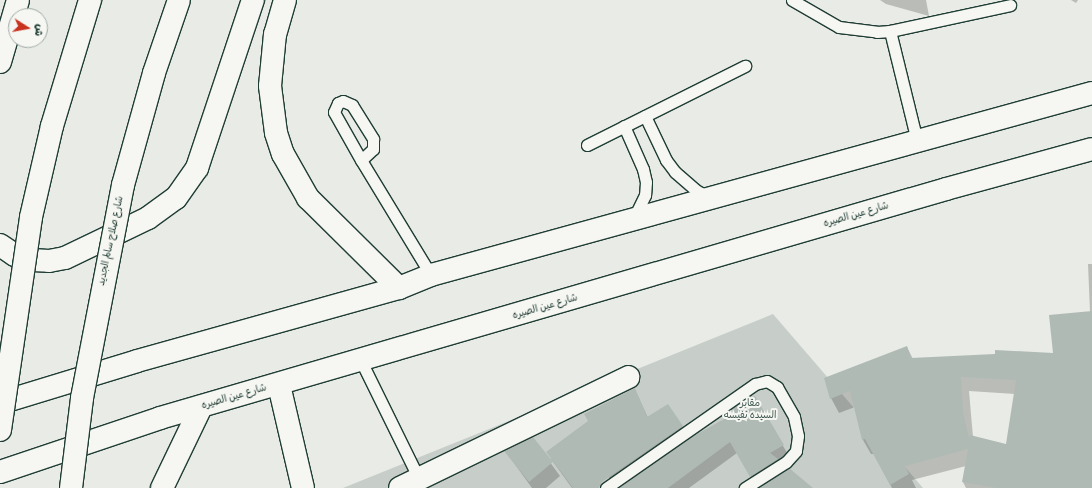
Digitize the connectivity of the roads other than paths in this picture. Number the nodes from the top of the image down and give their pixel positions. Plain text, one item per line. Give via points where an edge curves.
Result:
1 (18, 0) edge
2 (90, 0) edge
3 (179, 0) edge
4 (253, 0) edge
5 (286, 0) edge
6 (792, 0) edge
7 (1010, 5) dead end
8 (890, 31) junction
9 (0, 62) edge
10 (744, 66) dead end
11 (1092, 93) edge
12 (645, 116) junction
13 (624, 126) junction
14 (917, 141) junction
15 (587, 145) dead end
16 (1092, 149) edge
17 (361, 160) junction
18 (712, 198) junction
19 (633, 220) junction
20 (0, 245) edge
21 (431, 275) junction
22 (399, 288) junction
23 (361, 361) junction
24 (629, 377) dead end
25 (279, 385) junction
26 (0, 403) edge
27 (201, 407) junction
28 (0, 430) edge
29 (0, 472) edge
30 (414, 485) edge
31 (71, 488) edge
32 (162, 488) edge
33 (303, 488) edge
34 (606, 488) edge
35 (745, 488) edge

1 - 9 main road
2 - 28 main road, bridge via 52,126 31,217
3 - 31 main road, شارع صلاح سالم الجديد, bridge via 154,73 123,185 86,375
4 - 20 main road via 197,168 176,198 148,218 65,258 32,260 15,255
5 - 22 main road via 275,34 270,86 276,133 283,154 308,198
6 - 8 lane via 839,27 858,31
7 - 8 lane
8 - 14 lane
10 - 12 lane
11 - 14 main road
12 - 13 lane
12 - 18 lane via 674,172 697,191
13 - 15 lane
13 - 19 lane via 646,182 641,208
14 - 18 main road
16 - 23 main road, شارع عين الصيره via 946,189
17 - 17 lane via 334,112 338,103 343,101 352,105 372,139 371,153
17 - 21 lane
18 - 19 main road
19 - 21 main road
21 - 22 main road
22 - 26 main road
23 - 25 main road, شارع عين الصيره
23 - 30 lane
24 - 30 main road
25 - 27 main road, شارع عين الصيره
25 - 33 main road
27 - 29 main road, شارع عين الصيره
27 - 32 main road
34 - 35 lane via 754,384 767,381 777,387 794,417 798,436 796,451 786,462

